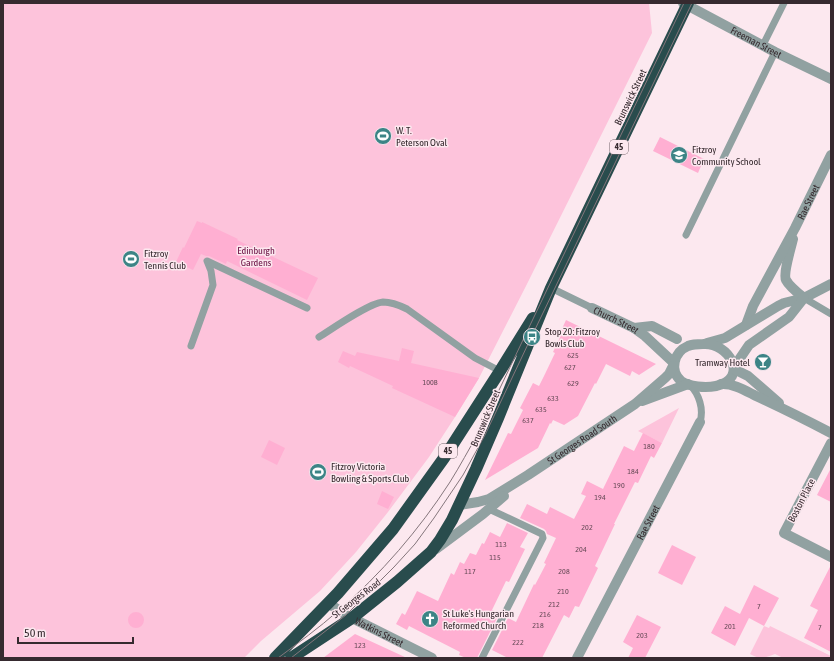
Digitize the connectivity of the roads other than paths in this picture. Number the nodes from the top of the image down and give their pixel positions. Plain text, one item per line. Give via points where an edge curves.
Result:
1 (784, 3) edge
2 (686, 4) edge
3 (763, 45) junction
4 (775, 52) junction
5 (831, 79) edge
6 (831, 155) edge
7 (795, 228) junction
8 (686, 235) dead end
9 (831, 284) edge
10 (551, 288) junction
11 (804, 298) junction
12 (307, 308) dead end
13 (592, 308) joint
14 (831, 314) edge
15 (746, 325) junction
16 (634, 328) junction
17 (319, 337) dead end
18 (677, 339) dead end
19 (703, 344) junction
20 (191, 346) dead end
21 (673, 364) junction
22 (734, 368) junction
23 (500, 371) junction
24 (721, 384) junction
25 (689, 385) junction
26 (635, 404) junction
27 (788, 411) junction
28 (700, 422) joint
29 (831, 433) edge
30 (831, 443) edge
31 (528, 475) junction
32 (459, 505) junction
33 (489, 509) junction
34 (392, 529) joint
35 (431, 552) junction
36 (831, 557) edge
37 (328, 603) junction
38 (352, 618) junction
39 (275, 658) edge
40 (291, 658) edge
41 (432, 658) edge
42 (482, 658) edge
43 (577, 658) edge

1 - 3 lane
2 - 3 street, Freeman Street
2 - 10 highway, Brunswick Street / 45
3 - 4 street, Freeman Street
4 - 5 street, Freeman Street
4 - 8 lane
6 - 7 street, Rae Street
7 - 11 street, Rae Street via 786,279
7 - 15 street, Rae Street via 753,306
9 - 11 street
10 - 13 lane, Church Street
10 - 23 highway, Brunswick Street / 45
10 - 32 highway, Brunswick Street / 45
11 - 14 lane
11 - 15 street via 784,303
11 - 22 street via 789,317 749,345
12 - 20 lane via 207,261 212,285
13 - 16 street, Church Street
15 - 19 street via 723,339
16 - 18 street via 652,326
16 - 21 street, Church Street
17 - 23 lane via 370,306 382,302 395,304 407,309 475,358
19 - 21 street via 684,348
19 - 22 street via 711,344 722,350
21 - 25 street via 678,378
21 - 26 street, St Georges Road South via 669,374
22 - 24 street via 727,382
22 - 27 street via 750,377
23 - 34 highway, Brunswick Street / 45 via 444,458
24 - 25 street via 712,387
24 - 27 street via 738,388
25 - 26 street, St Georges Road South
25 - 28 lane, Rae Street via 699,399 702,417
26 - 31 street, St Georges Road South
27 - 29 street
28 - 43 street, Rae Street
30 - 36 street, Boston Place via 784,533
31 - 32 street, St Georges Road South via 489,499
31 - 33 street, St Georges Road South
32 - 35 highway, Brunswick Street / 45
33 - 35 street, St Georges Road South
33 - 42 lane via 542,534 543,538
34 - 37 highway, St Georges Road / 45
35 - 38 highway, St Georges Road / 45
37 - 38 street, Watkins Street
37 - 39 highway, St Georges Road / 45
38 - 40 highway, St Georges Road / 45
38 - 41 street, Watkins Street

